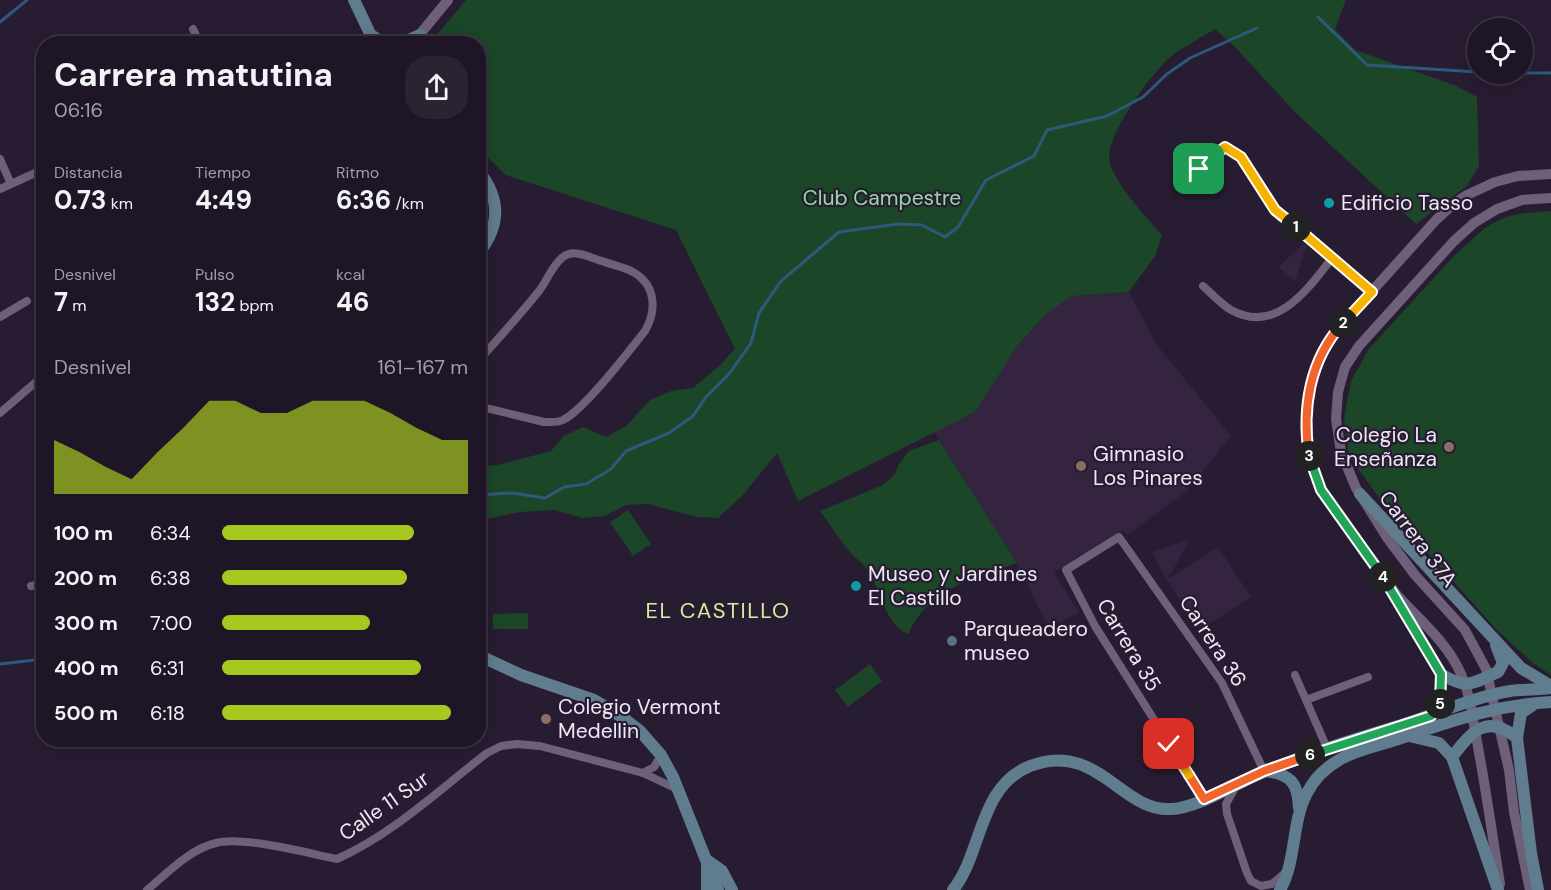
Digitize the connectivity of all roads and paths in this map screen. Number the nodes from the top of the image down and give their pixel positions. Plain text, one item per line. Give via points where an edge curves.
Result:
1 (354, 0) edge
2 (448, 0) edge
3 (193, 28) dead end
4 (196, 36) edge
5 (372, 36) edge
6 (418, 36) edge
7 (0, 159) edge
8 (36, 172) edge
9 (1551, 174) edge
10 (1192, 178) dead end
11 (486, 183) edge
12 (11, 184) junction
13 (0, 189) edge
14 (1551, 198) edge
15 (486, 242) edge
16 (1332, 258) junction
17 (1203, 286) dead end
18 (1372, 292) junction
19 (27, 301) dead end
20 (0, 317) edge
21 (486, 352) edge
22 (36, 382) edge
23 (486, 408) edge
24 (0, 413) edge
25 (1360, 494) junction
26 (1119, 537) joint
27 (36, 585) edge
28 (1389, 585) junction
29 (31, 586) dead end
30 (1491, 635) junction
31 (486, 659) edge
32 (1441, 674) junction
33 (1295, 675) dead end
34 (1368, 677) dead end
35 (1551, 687) edge
36 (1306, 700) junction
37 (1551, 702) edge
38 (1536, 703) junction
39 (1431, 716) junction
40 (1408, 736) junction
41 (1517, 738) junction
42 (1327, 748) junction
43 (661, 755) junction
44 (1452, 757) junction
45 (1264, 771) junction
46 (643, 773) junction
47 (1239, 783) junction
48 (678, 790) junction
49 (1204, 799) junction
50 (1299, 812) junction
51 (708, 861) junction
52 (1288, 870) junction
53 (147, 890) edge
54 (707, 890) edge
55 (718, 890) edge
56 (732, 890) edge
57 (952, 890) edge
58 (1280, 890) edge
59 (1500, 890) edge
60 (1530, 890) edge
61 (1538, 890) edge

1 - 5 main road
2 - 6 street
3 - 4 street
7 - 12 street
8 - 12 street
9 - 18 street via 1518,176 1465,196 1436,220
10 - 16 street via 1225,147 1241,157 1275,210
11 - 15 main road via 496,213
12 - 13 street
14 - 25 street, Carrera 37A via 1522,200 1474,223 1359,346 1345,368 1336,419 1341,452
16 - 17 street via 1290,306 1265,316 1229,309
16 - 18 street
18 - 28 street via 1337,330 1319,359 1309,390 1305,428 1309,456 1321,490
19 - 20 street
21 - 23 street via 567,254 577,253 632,271 648,286 653,298 652,320 645,331 582,405 563,420 544,422
22 - 24 street
25 - 30 main road
25 - 60 street, Carrera 37A via 1415,575 1474,643 1486,669
26 - 45 street, Carrera 36 via 1222,683
26 - 49 street, Carrera 35 via 1065,570 1095,626
27 - 29 street
28 - 32 main road
28 - 59 street via 1434,635 1461,673 1481,759
30 - 32 main road via 1503,663 1498,672 1464,686
30 - 35 main road via 1521,668
31 - 43 main road via 601,704 640,731
32 - 39 main road via 1441,702
33 - 36 street
34 - 36 street
35 - 39 main road via 1511,691
36 - 42 street
37 - 38 main road
38 - 40 main road via 1491,709
38 - 41 main road via 1521,712
39 - 42 main road
40 - 44 main road via 1439,743
40 - 50 main road via 1349,755 1324,770
41 - 44 main road via 1497,725 1486,726 1464,740
41 - 61 main road
42 - 45 main road
43 - 46 street
43 - 48 main road
44 - 59 main road
45 - 47 main road
45 - 50 main road via 1290,779 1296,787
46 - 48 street, Calle 11 Sur
46 - 53 street, Calle 11 Sur via 540,746 501,746 352,853 337,859 241,841 216,843 175,866
47 - 49 main road
47 - 52 street via 1226,804 1247,873 1261,886 1272,884
48 - 51 main road
49 - 57 main road via 1160,809 1081,765 1047,761 1029,767 1008,781 990,803 964,871
50 - 52 main road
51 - 54 main road
51 - 55 main road
51 - 56 main road via 722,871
52 - 58 main road

